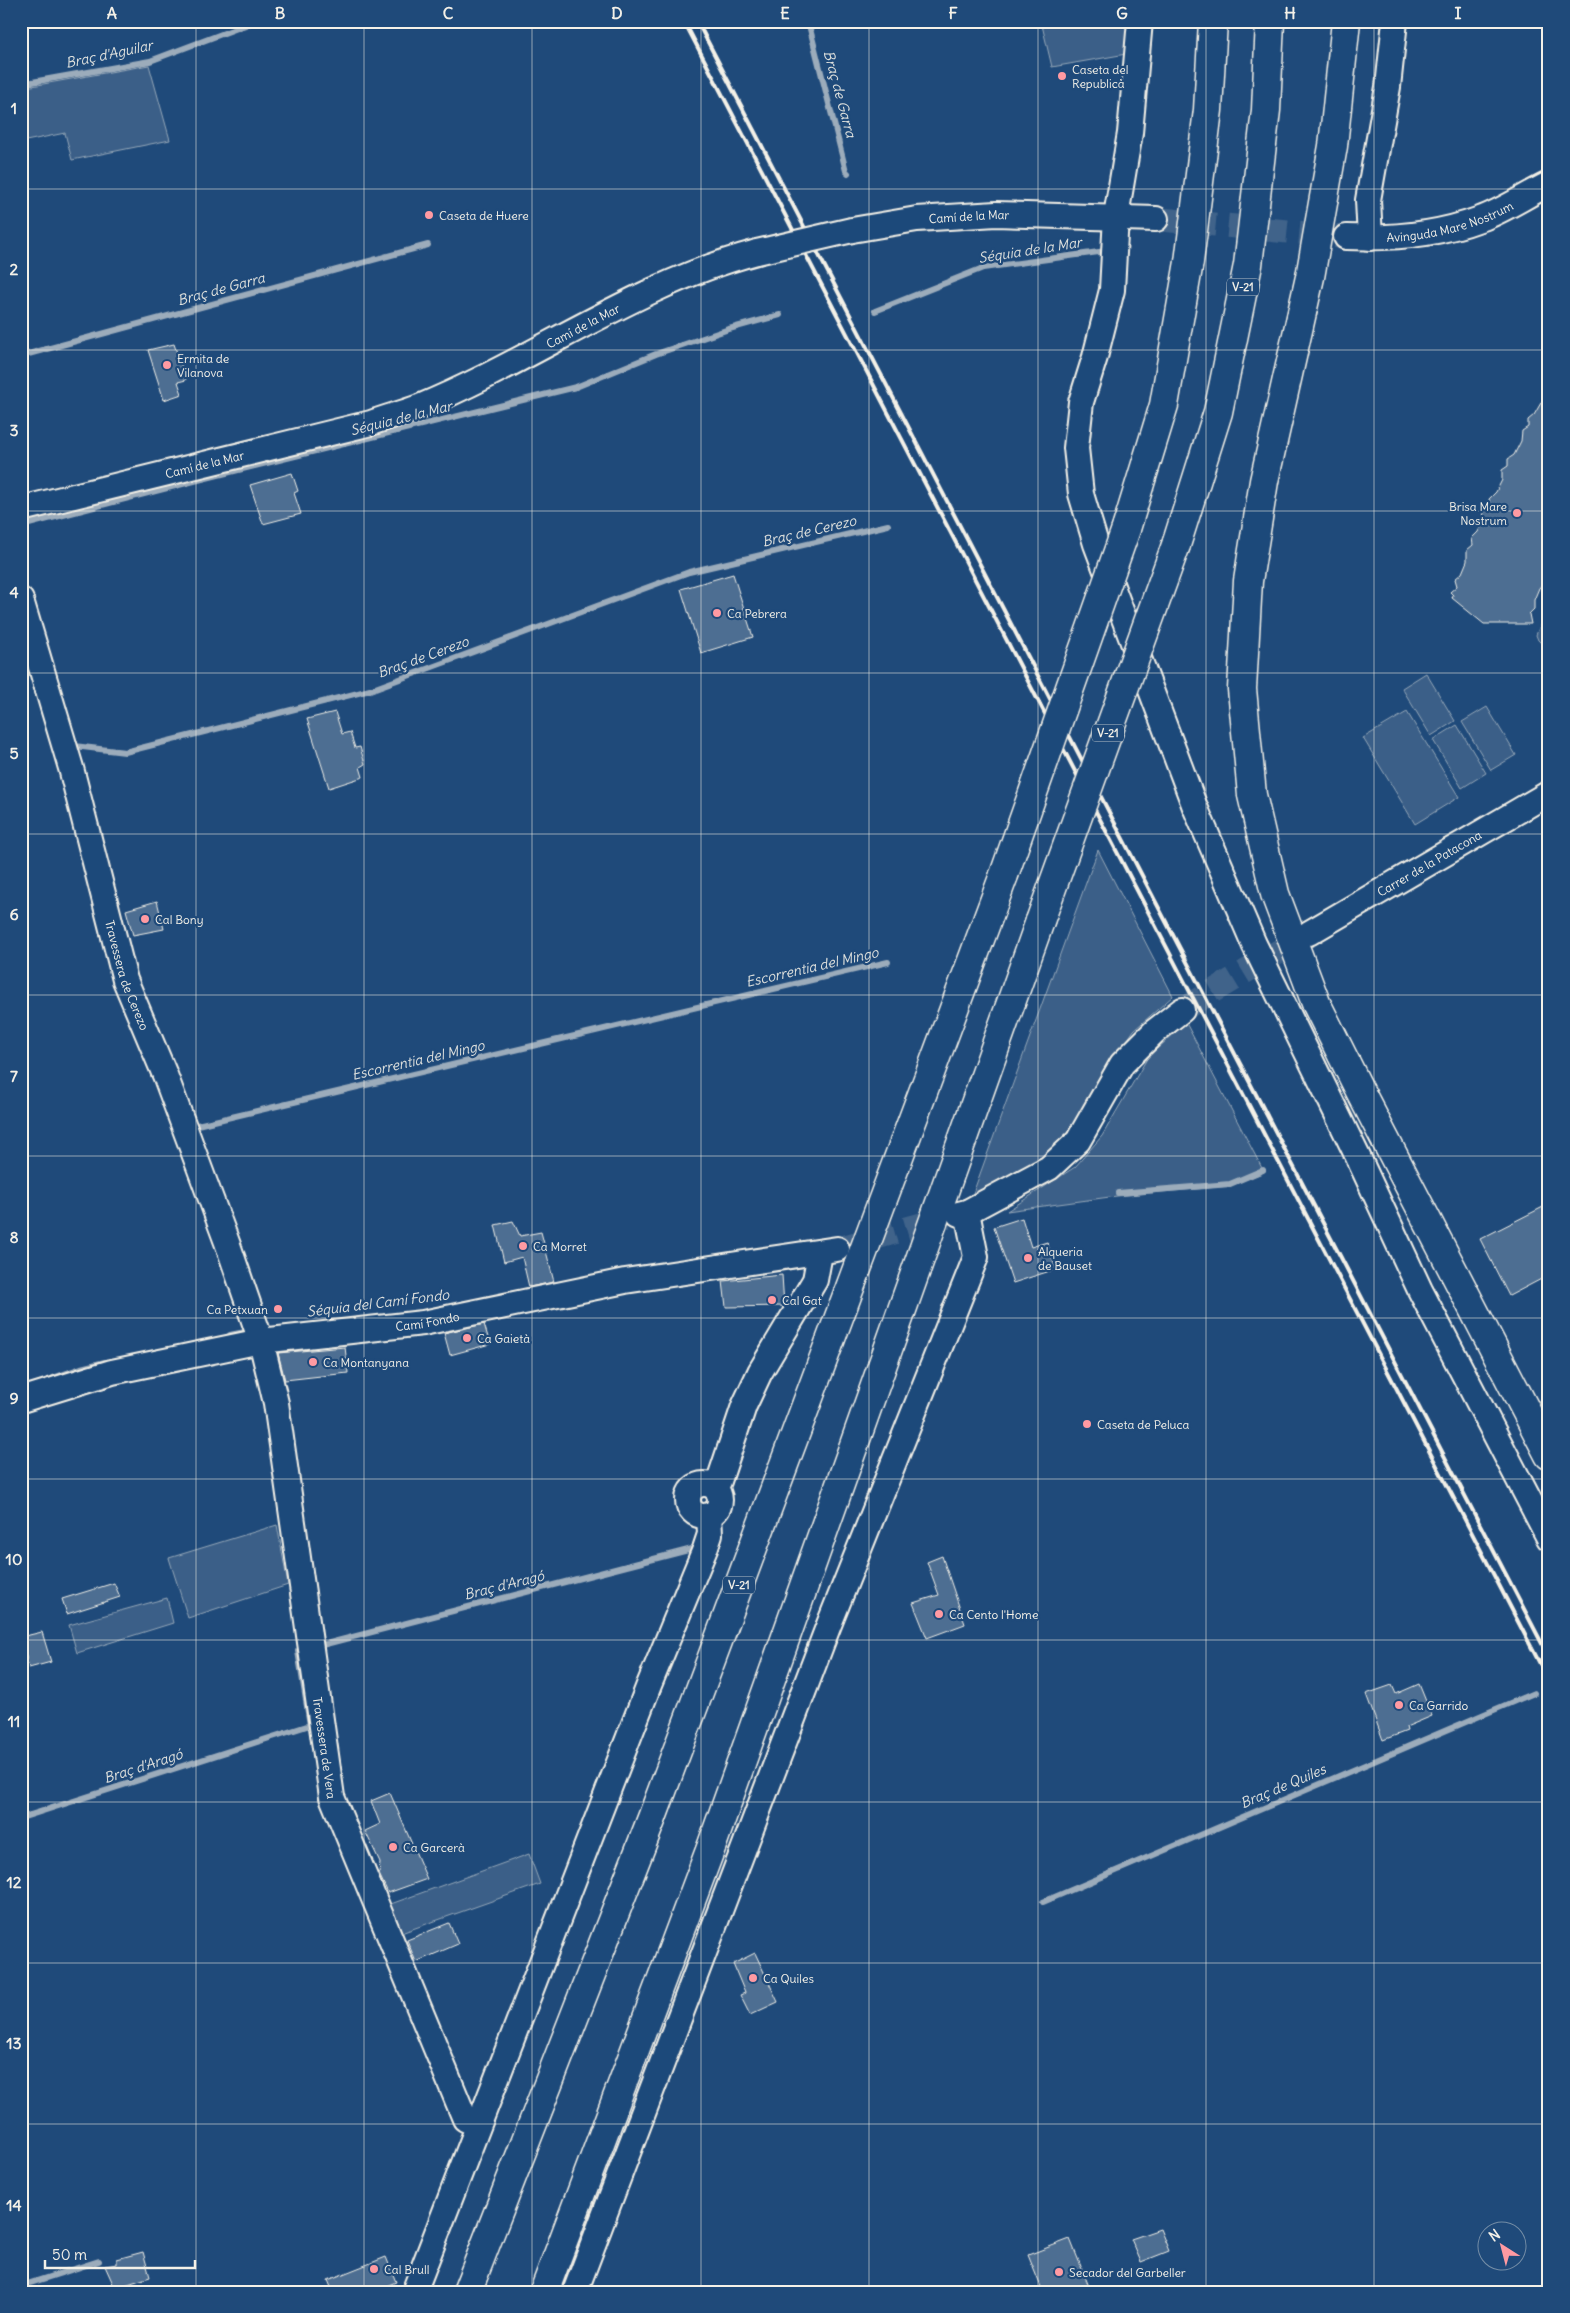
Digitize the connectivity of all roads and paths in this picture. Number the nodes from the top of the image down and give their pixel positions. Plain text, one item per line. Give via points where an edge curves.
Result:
1 (1140, 21) edge
2 (1213, 21) edge
3 (1270, 21) edge
4 (1346, 21) edge
5 (1395, 21) edge
6 (1549, 184) edge
7 (1116, 216) junction
8 (1156, 219) tunnel mouth
9 (1346, 237) tunnel mouth
10 (1370, 238) junction
11 (21, 509) edge
12 (21, 600) edge
13 (1549, 793) edge
14 (1308, 934) tunnel mouth
15 (1182, 1010) tunnel mouth
16 (261, 1341) junction
17 (21, 1400) edge
18 (1549, 1455) edge
19 (1549, 1538) edge
20 (478, 2125) junction
21 (414, 2292) edge
22 (468, 2292) edge
23 (544, 2292) edge
24 (575, 2292) edge

1 - 7 street via 1130,133
2 - 22 main road, V-21, bridge via 1208,110 1189,262 1164,405 1126,529 1004,875 652,1818
3 - 23 main road, V-21, bridge via 1266,110 1248,265 1218,412 1176,545 712,1845
4 - 18 main road via 1333,146 1310,277 1264,480 1248,581 1242,689 1252,795 1275,894 1316,1003
5 - 10 street via 1388,87 1368,200
6 - 10 street, Avinguda Mare Nostrum via 1481,219 1433,233
7 - 8 street, Camí de la Mar
7 - 11 street, Camí de la Mar, bridge via 996,214 917,219 852,230 721,261 674,279 418,407 372,423
7 - 19 street via 1112,290 1082,402 1076,448 1081,494 1096,544 1195,807 1254,944 1420,1290
9 - 10 street, Avinguda Mare Nostrum
12 - 16 street, Travessera de Cerezo via 126,980 168,1084
13 - 14 street, Carrer de la Patacona
15 - 24 street via 1122,1064 1078,1141 1050,1168 963,1213 976,1257 828,1627
16 - 17 street, Camí Fondo via 112,1372
16 - 20 street, Travessera de Vera via 276,1403 332,1797 465,2119
16 - 20 street, Camí Fondo via 423,1323 625,1281 828,1251 744,1406 719,1481 714,1487 720,1502 716,1511 709,1515 710,1534 705,1549
20 - 21 street

